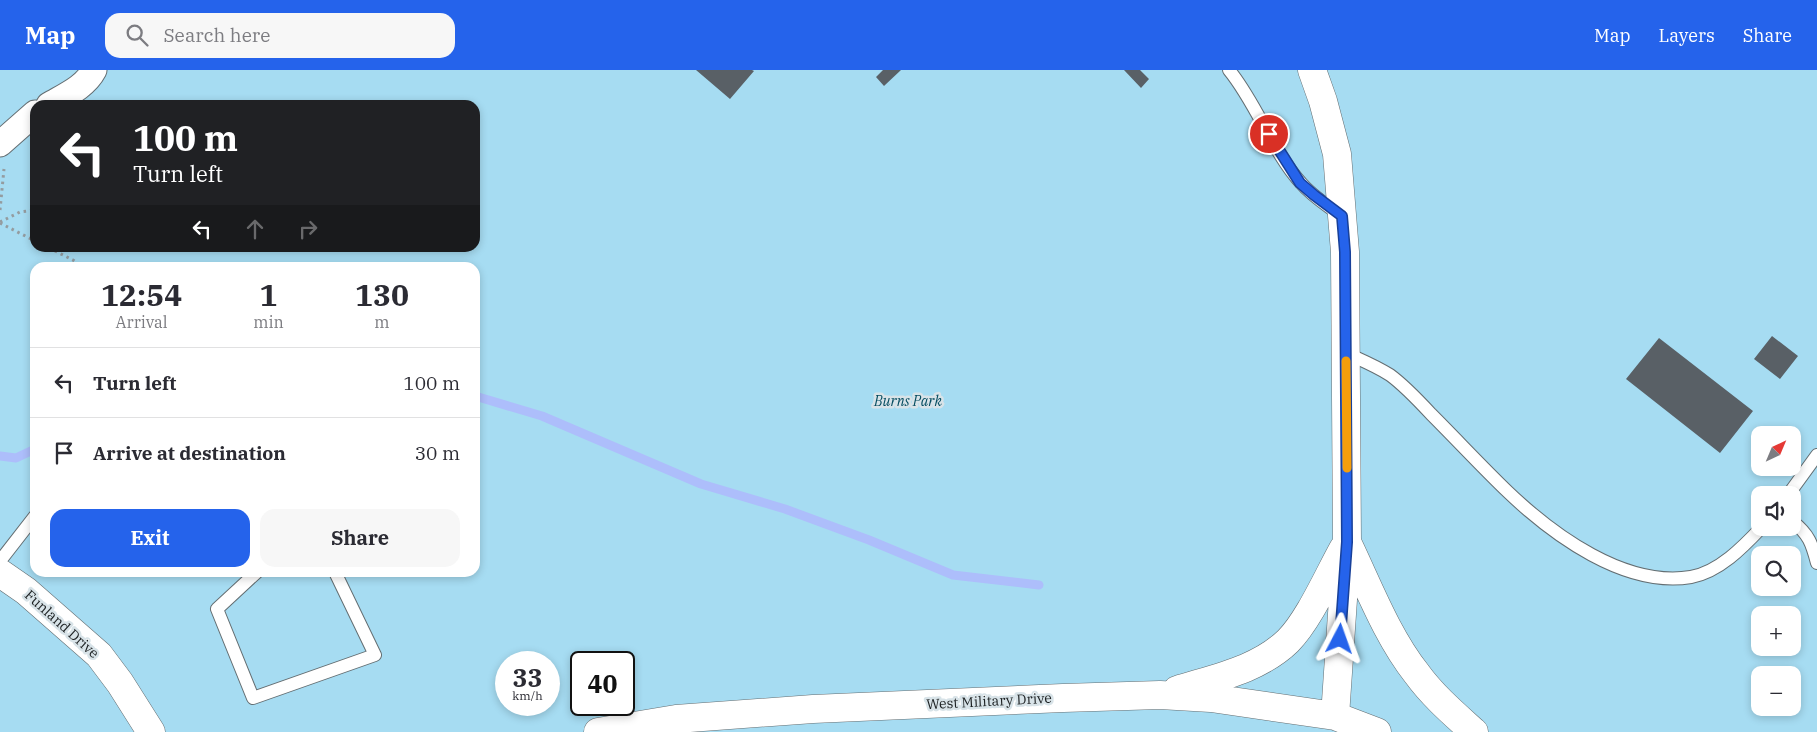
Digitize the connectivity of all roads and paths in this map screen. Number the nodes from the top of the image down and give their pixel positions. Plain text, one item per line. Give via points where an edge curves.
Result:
1 (94, 70) edge
2 (1229, 70) edge
3 (1312, 70) edge
4 (57, 100) edge
5 (30, 117) edge
6 (3, 141) edge
7 (0, 210) edge
8 (30, 211) edge
9 (1342, 216) junction
10 (0, 222) edge
11 (30, 238) edge
12 (56, 252) edge
13 (76, 262) edge
14 (1346, 353) junction
15 (1817, 455) edge
16 (1795, 486) edge
17 (30, 522) edge
18 (1801, 529) edge
19 (1753, 536) edge
20 (1347, 542) junction
21 (0, 561) edge
22 (1817, 564) edge
23 (0, 573) edge
24 (252, 577) edge
25 (338, 577) edge
26 (1160, 695) junction
27 (1335, 716) junction
28 (151, 732) edge
29 (598, 732) edge
30 (1377, 732) edge
31 (1474, 732) edge

1 - 4 street via 90,78
2 - 9 lane via 1300,183
3 - 9 street via 1337,154
5 - 6 street
6 - 7 path
8 - 10 path
9 - 14 street
10 - 11 path
12 - 13 path
14 - 19 lane via 1375,366 1406,388 1509,493 1552,529 1605,562 1634,573 1664,578 1692,577 1715,568
14 - 20 street
15 - 16 lane
17 - 21 lane
18 - 22 lane via 1812,542
20 - 26 street via 1302,624 1288,641 1265,659 1241,670
20 - 27 street
20 - 31 street via 1388,630 1417,674
23 - 28 street, Funland Drive via 26,591 99,655
24 - 25 lane via 217,609 253,698 376,655
26 - 27 street, West Military Drive via 1211,698
26 - 29 street, West Military Drive via 813,709 676,719
27 - 30 street, West Military Drive

